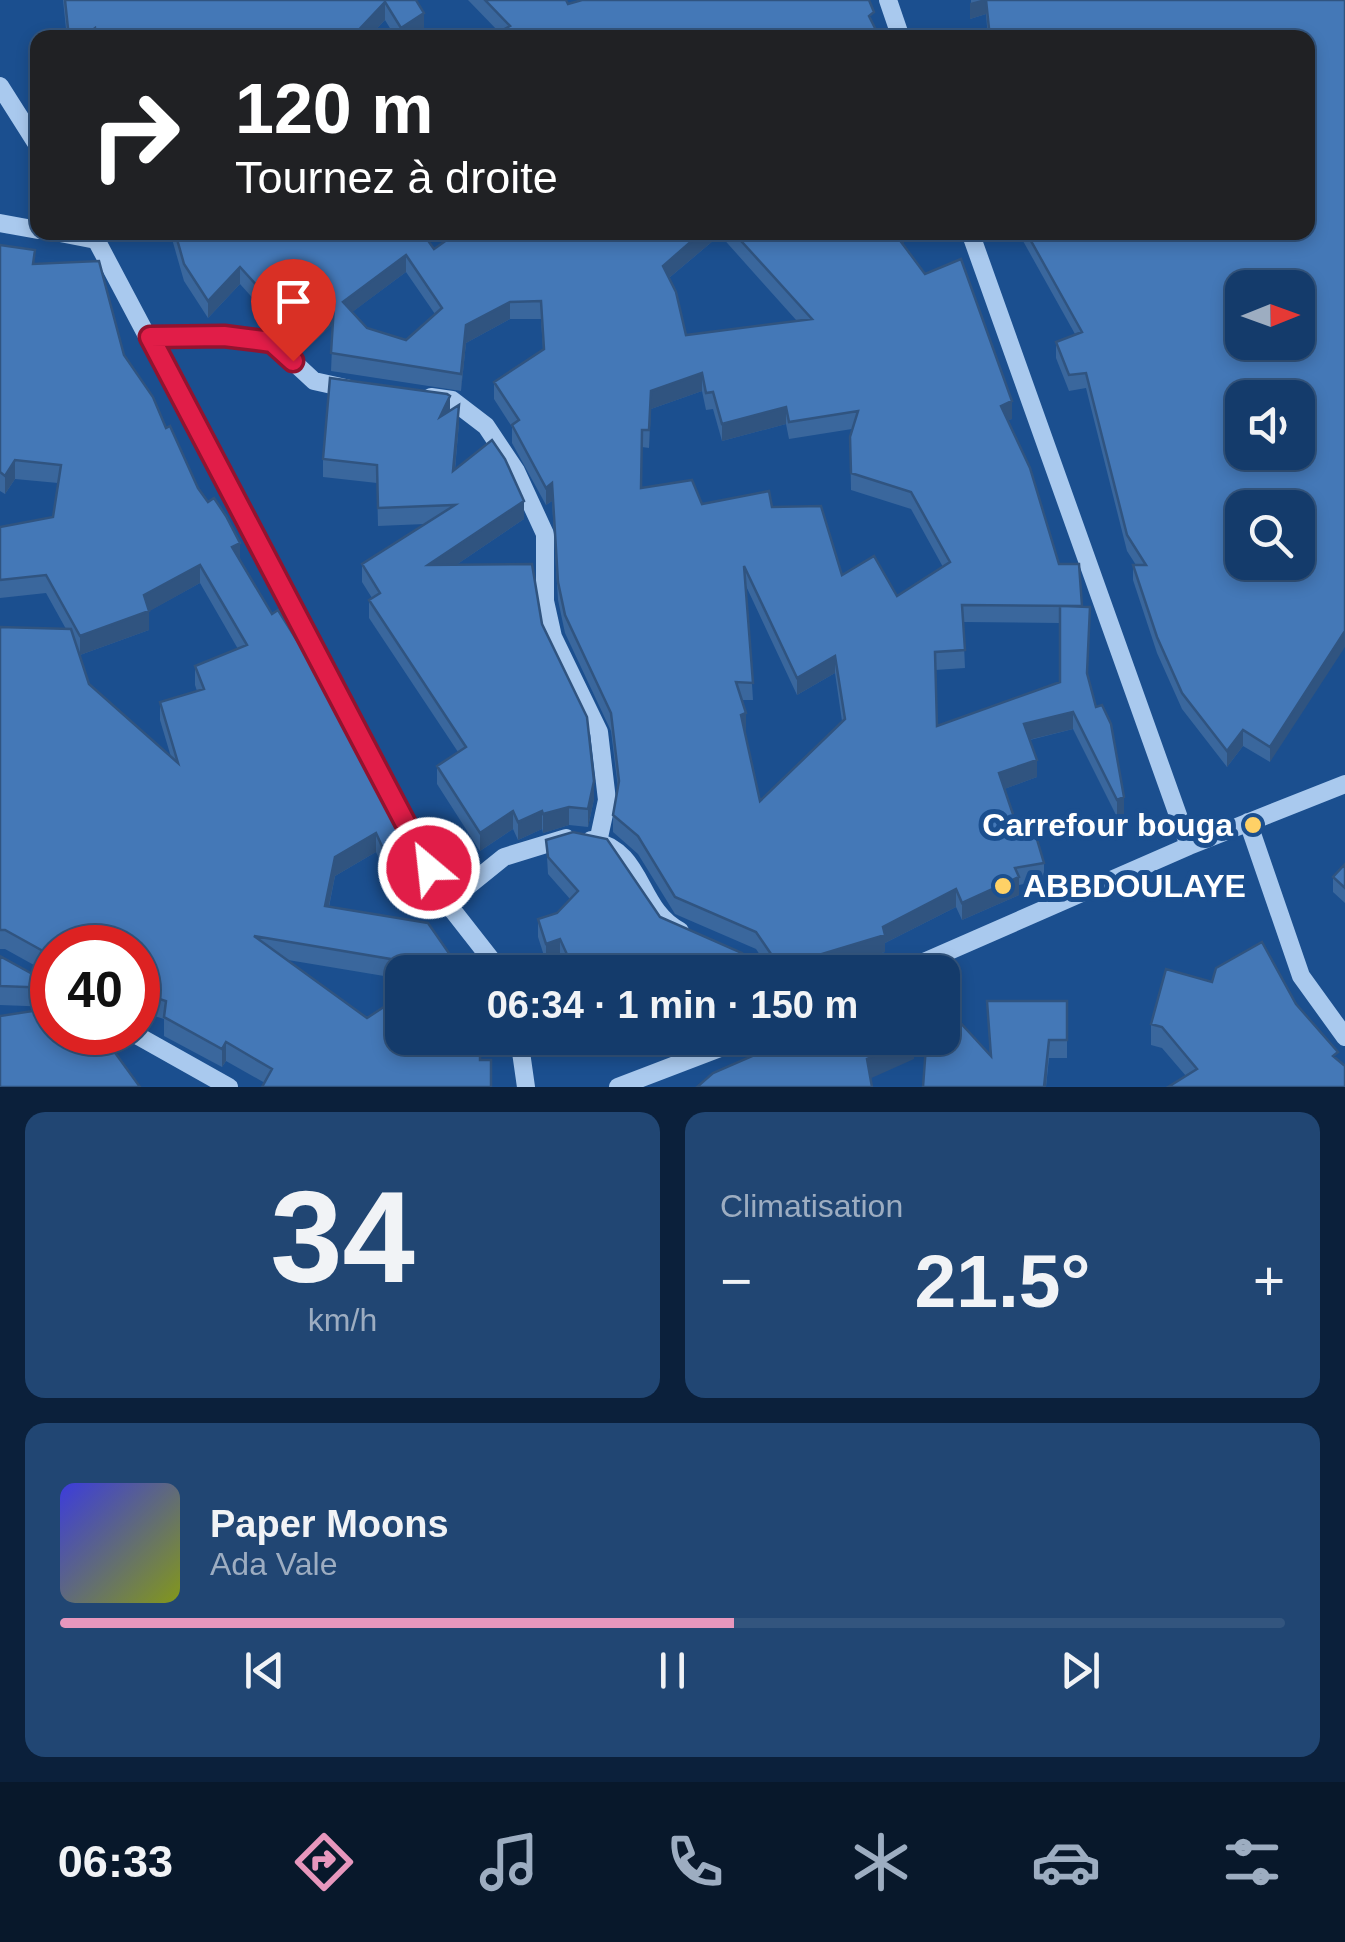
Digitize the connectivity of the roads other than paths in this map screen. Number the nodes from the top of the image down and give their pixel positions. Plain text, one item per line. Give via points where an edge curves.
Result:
1 (888, 0) edge
2 (898, 30) edge
3 (0, 86) edge
4 (30, 133) edge
5 (0, 223) edge
6 (30, 229) edge
7 (96, 240) edge
8 (973, 240) edge
9 (150, 337) junction
10 (367, 390) edge
11 (404, 392) edge
12 (1344, 782) edge
13 (1248, 822) junction
14 (598, 842) junction
15 (1189, 846) junction
16 (448, 903) junction
17 (706, 943) edge
18 (488, 955) edge
19 (940, 955) edge
20 (1345, 1036) edge
21 (160, 1048) edge
22 (522, 1055) edge
23 (702, 1055) edge
24 (230, 1087) edge
25 (526, 1087) edge
26 (618, 1087) edge

1 - 2 street
3 - 4 street
5 - 6 street
7 - 9 street
8 - 15 street
9 - 10 street via 272,342 314,381
9 - 16 street
11 - 14 street via 452,400 474,412 502,446 545,534 545,601 553,637 599,732 607,800
12 - 13 street
13 - 15 street
13 - 20 street via 1301,976
14 - 16 street via 572,836 531,846 504,857
14 - 17 street via 613,845 629,862 666,924
15 - 19 street
16 - 18 street
21 - 24 street
22 - 25 street
23 - 26 street

